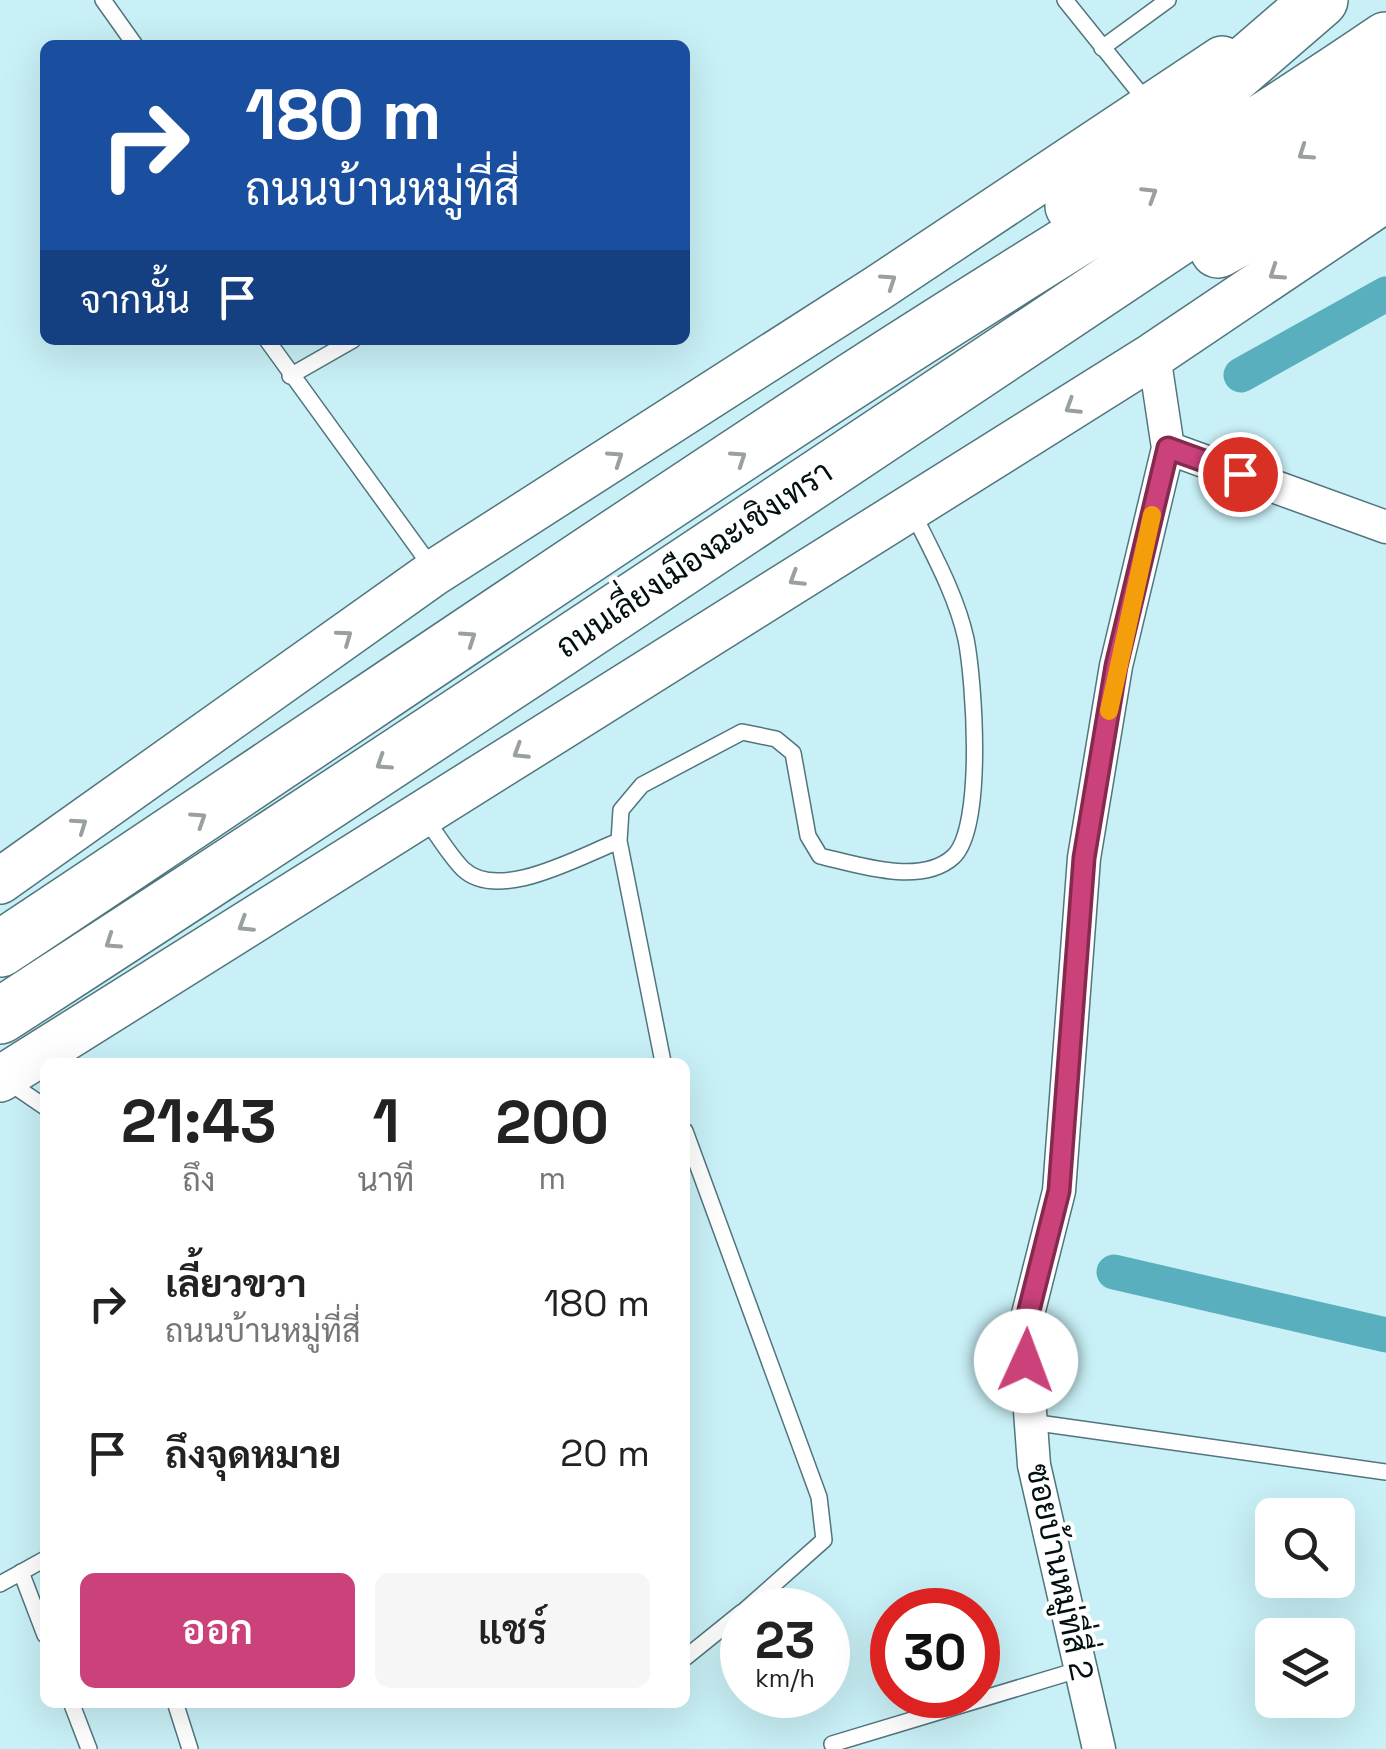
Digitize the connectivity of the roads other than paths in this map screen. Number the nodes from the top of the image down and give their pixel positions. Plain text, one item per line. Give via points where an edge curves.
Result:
1 (102, 0) edge
2 (1065, 0) edge
3 (1168, 0) edge
4 (1318, 0) edge
5 (131, 40) edge
6 (1386, 40) edge
7 (1102, 48) junction
8 (1386, 99) edge
9 (1150, 105) junction
10 (1386, 157) edge
11 (1386, 199) edge
12 (270, 345) edge
13 (344, 345) edge
14 (1154, 356) junction
15 (290, 376) junction
16 (830, 395) junction
17 (874, 440) junction
18 (1168, 448) junction
19 (911, 508) junction
20 (1386, 528) edge
21 (435, 572) junction
22 (422, 813) junction
23 (619, 841) junction
24 (0, 880) edge
25 (0, 948) edge
26 (0, 1016) edge
27 (662, 1058) edge
28 (1, 1079) edge
29 (40, 1103) edge
30 (690, 1145) edge
31 (1031, 1422) junction
32 (1386, 1472) edge
33 (40, 1562) edge
34 (21, 1572) junction
35 (0, 1584) edge
36 (770, 1588) edge
37 (40, 1623) edge
38 (720, 1630) edge
39 (690, 1654) edge
40 (1082, 1669) junction
41 (73, 1708) edge
42 (177, 1708) edge
43 (832, 1744) dead end
44 (89, 1749) edge
45 (190, 1749) edge
46 (1099, 1749) edge

1 - 5 lane
2 - 7 lane
3 - 7 lane
4 - 9 main road
4 - 16 highway via 1168,132
16 -> 6 highway, ถนนเลี่ยงเมืองฉะเชิงเทรา
7 - 9 lane
8 -> 17 highway, ถนนเลี่ยงเมืองฉะเชิงเทรา
21 -> 9 main road
10 - 17 highway
11 -> 14 main road, ถนนเลี่ยงเมืองฉะเชิงเทรา
12 - 15 lane
13 - 15 lane
14 - 18 street
14 -> 19 main road, ถนนเลี่ยงเมืองฉะเชิงเทรา
15 - 21 lane
25 -> 16 highway, ถนนเลี่ยงเมืองฉะเชิงเทรา
17 -> 26 highway, ถนนเลี่ยงเมืองฉะเชิงเทรา
18 - 20 street
18 - 31 street, ซอยบ้านหมู่ที่สี่ 2 via 1116,666 1084,858 1059,1191 1024,1330
19 -> 22 main road, ถนนเลี่ยงเมืองฉะเชิงเทรา
19 - 23 lane via 966,640 976,782 968,833 954,856 921,873 820,856 808,836 793,753 776,739 742,732 642,785 622,810
24 -> 21 main road
22 - 23 lane via 464,870 485,882 508,883
22 -> 28 main road, ถนนเลี่ยงเมืองฉะเชิงเทรา
23 - 27 lane
28 - 29 lane
30 - 36 lane via 819,1497 824,1540
31 - 32 lane
31 - 40 street, ซอยบ้านหมู่ที่สี่ 2 via 1034,1465
33 - 34 lane
34 - 35 lane
34 - 37 lane
38 - 39 lane
40 - 43 lane
40 - 46 street, ซอยบ้านหมู่ที่สี่ 2
41 - 44 lane
42 - 45 lane

